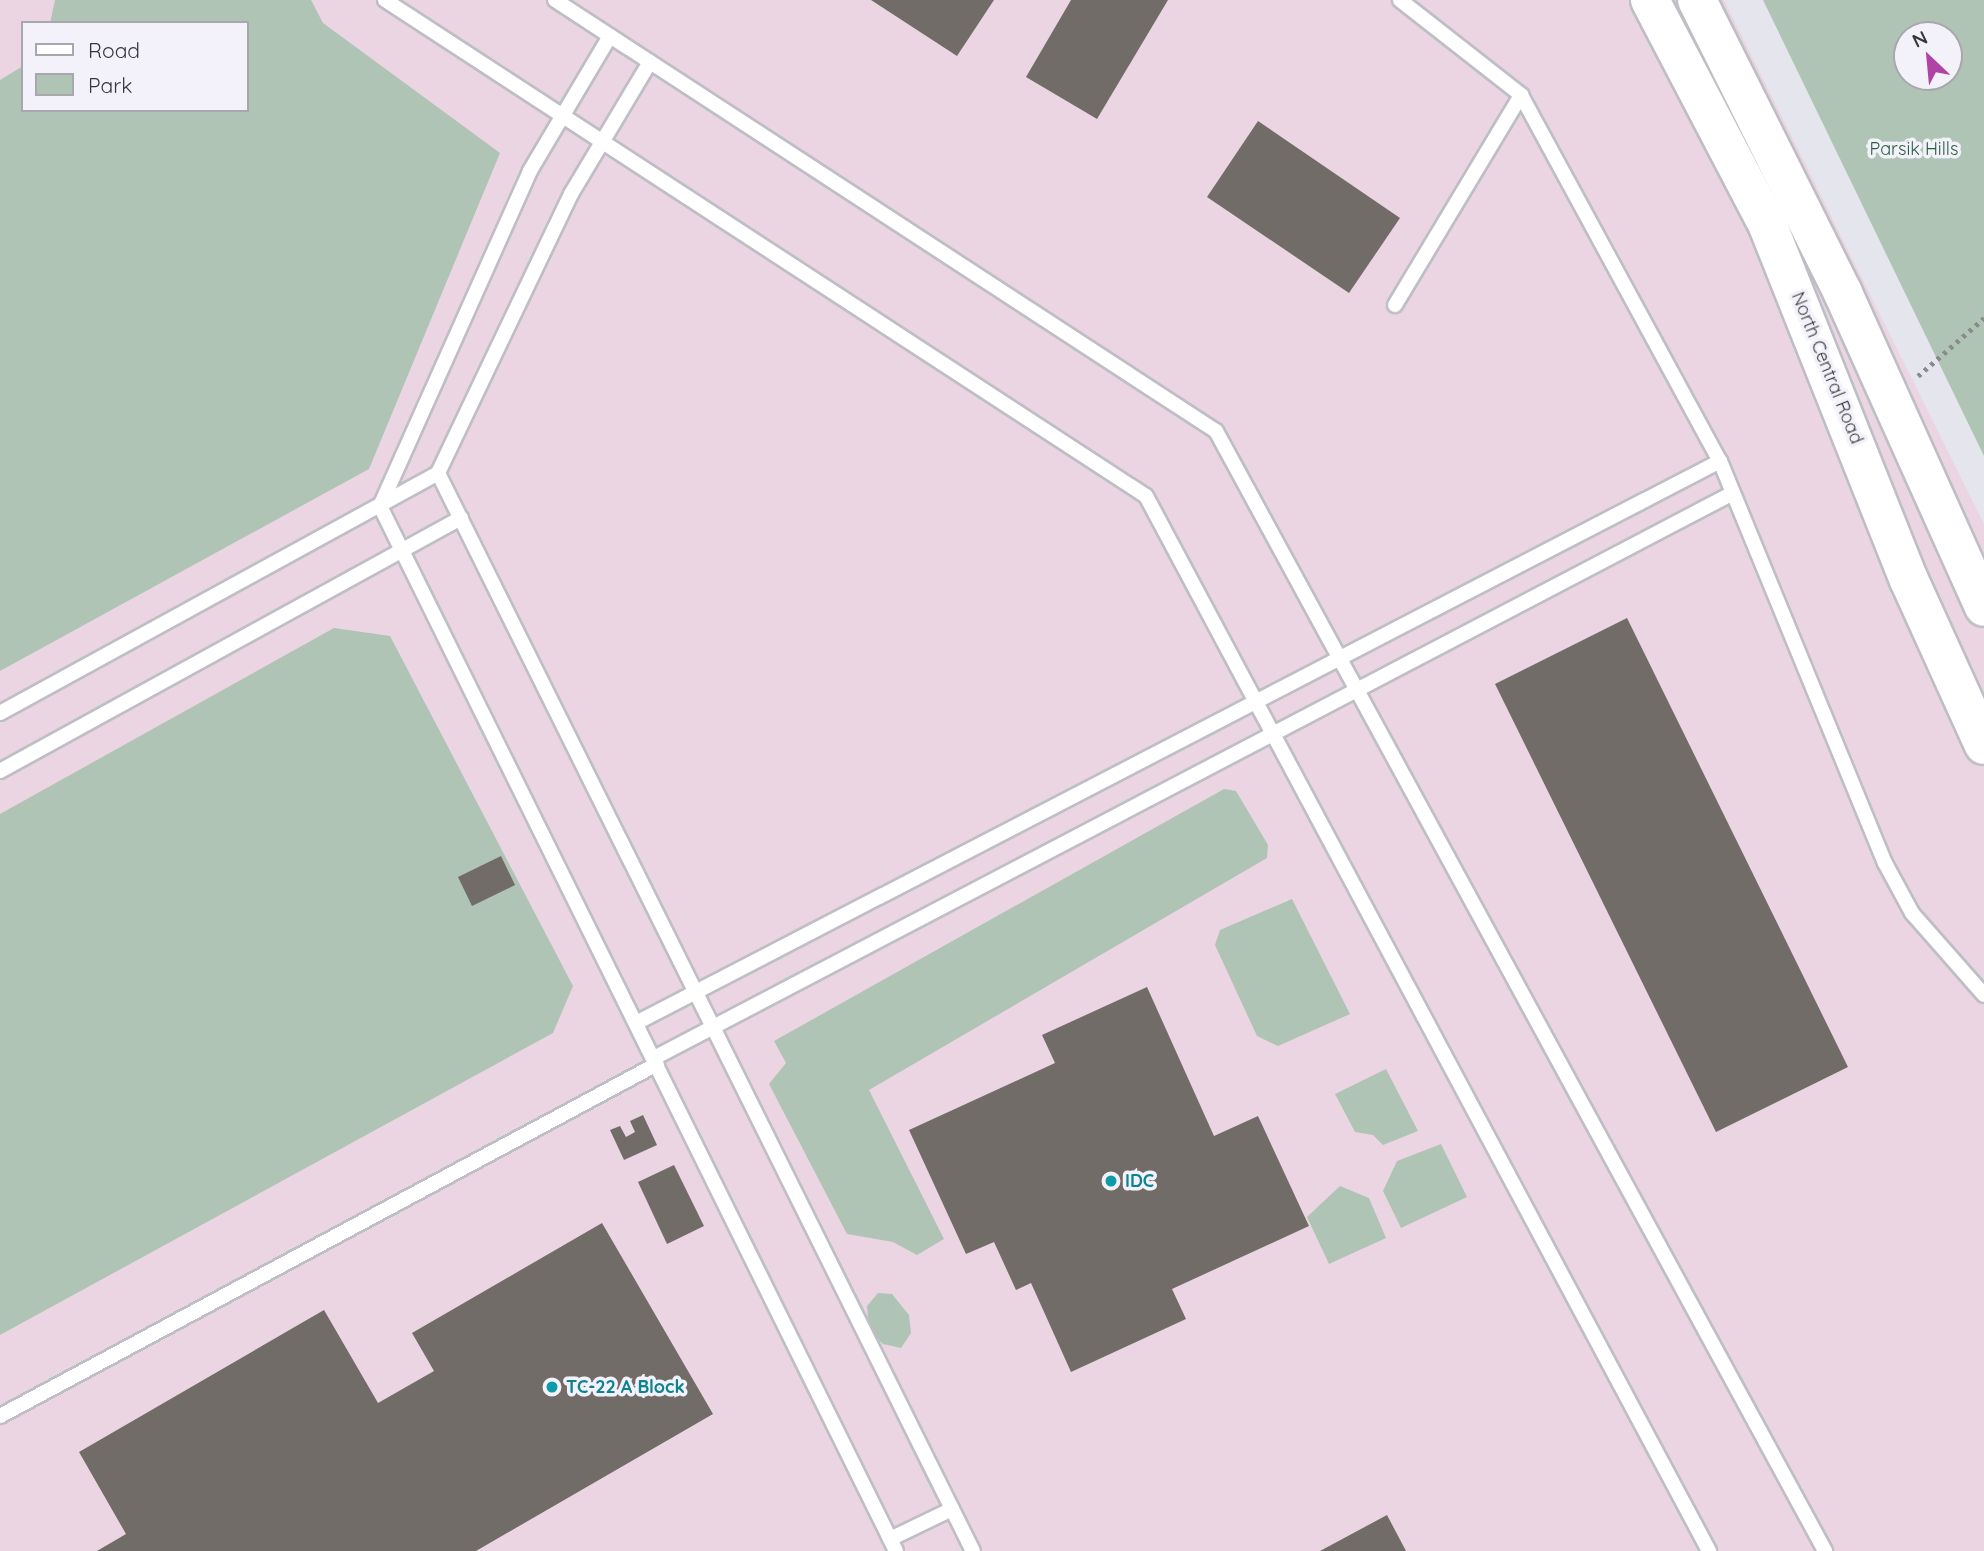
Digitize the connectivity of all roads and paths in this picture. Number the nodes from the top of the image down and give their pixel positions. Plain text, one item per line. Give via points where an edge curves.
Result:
1 (385, 0) edge
2 (555, 0) edge
3 (1400, 0) edge
4 (1650, 0) edge
5 (1697, 0) edge
6 (610, 36) junction
7 (650, 62) junction
8 (1521, 94) junction
9 (563, 116) junction
10 (602, 142) junction
11 (1395, 304) dead end
12 (1984, 318) edge
13 (1891, 399) junction
14 (1720, 461) junction
15 (438, 472) junction
16 (1733, 494) junction
17 (380, 506) junction
18 (461, 518) junction
19 (402, 550) junction
20 (1984, 607) edge
21 (1339, 659) junction
22 (1357, 691) junction
23 (1256, 702) junction
24 (0, 713) edge
25 (1273, 734) junction
26 (1984, 745) edge
27 (0, 771) edge
28 (695, 991) junction
29 (1984, 995) edge
30 (636, 1023) junction
31 (713, 1027) junction
32 (655, 1061) junction
33 (0, 1416) edge
34 (952, 1509) junction
35 (893, 1545) edge
36 (973, 1551) edge
37 (1709, 1551) edge
38 (1825, 1551) edge

1 - 9 lane
2 - 6 lane
3 - 8 lane
4 - 26 main road, North Central Road via 1768,226 1909,580
5 - 13 main road
6 - 7 lane
6 - 9 lane
7 - 10 lane
7 - 21 lane via 1216,431
8 - 11 lane
8 - 14 lane
9 - 10 lane
9 - 17 lane via 530,171
10 - 15 lane via 571,194
10 - 23 lane via 1146,496
12 - 13 path
13 - 20 main road
14 - 16 lane
14 - 21 lane
15 - 17 lane
15 - 18 lane
16 - 22 lane
16 - 29 lane via 1885,863 1912,914
17 - 19 lane
17 - 24 lane
18 - 19 lane
18 - 28 lane
19 - 27 lane
19 - 30 lane
21 - 22 lane
21 - 23 lane
22 - 25 lane
22 - 38 lane
23 - 25 lane
23 - 28 lane
25 - 31 lane
25 - 37 lane
28 - 30 lane
28 - 31 lane
30 - 32 lane
31 - 32 lane
31 - 34 lane
32 - 33 lane
32 - 35 lane
34 - 35 lane
34 - 36 lane

